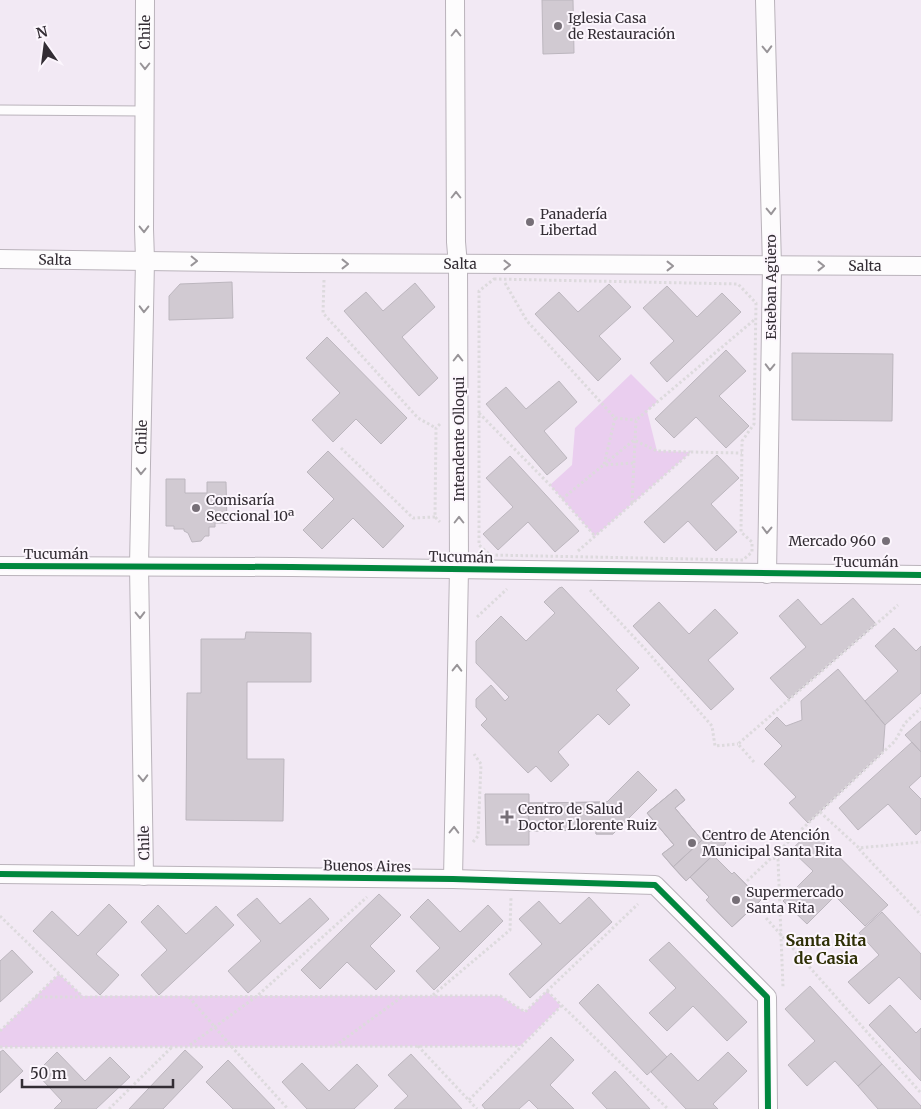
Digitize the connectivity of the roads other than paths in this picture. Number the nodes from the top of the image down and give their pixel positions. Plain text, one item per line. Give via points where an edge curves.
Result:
1 (146, 0) edge
2 (456, 0) edge
3 (766, 0) edge
4 (0, 110) edge
5 (145, 112) junction
6 (0, 259) edge
7 (145, 260) junction
8 (458, 265) junction
9 (772, 266) junction
10 (921, 266) edge
11 (0, 566) edge
12 (140, 566) junction
13 (459, 569) junction
14 (767, 574) junction
15 (921, 575) edge
16 (0, 874) edge
17 (144, 876) junction
18 (453, 879) junction
19 (768, 1109) edge

1 -> 5 street, Chile
8 -> 2 street, Intendente Olloqui
3 -> 9 street, Esteban Agüero
4 - 5 lane
5 -> 7 street, Chile
6 - 7 street, Salta
7 -> 8 street, Salta
7 -> 12 street, Chile
8 -> 9 street, Salta
13 -> 8 street, Intendente Olloqui
9 -> 10 street, Salta
9 -> 14 street, Esteban Agüero
11 - 12 street, Tucumán
12 - 13 street, Tucumán
12 -> 17 street, Chile
13 - 14 street, Tucumán
18 -> 13 street, Intendente Olloqui
14 - 15 street, Tucumán
16 - 17 street, Buenos Aires
17 - 18 street, Buenos Aires
18 - 19 street, Buenos Aires via 654,885 767,997

